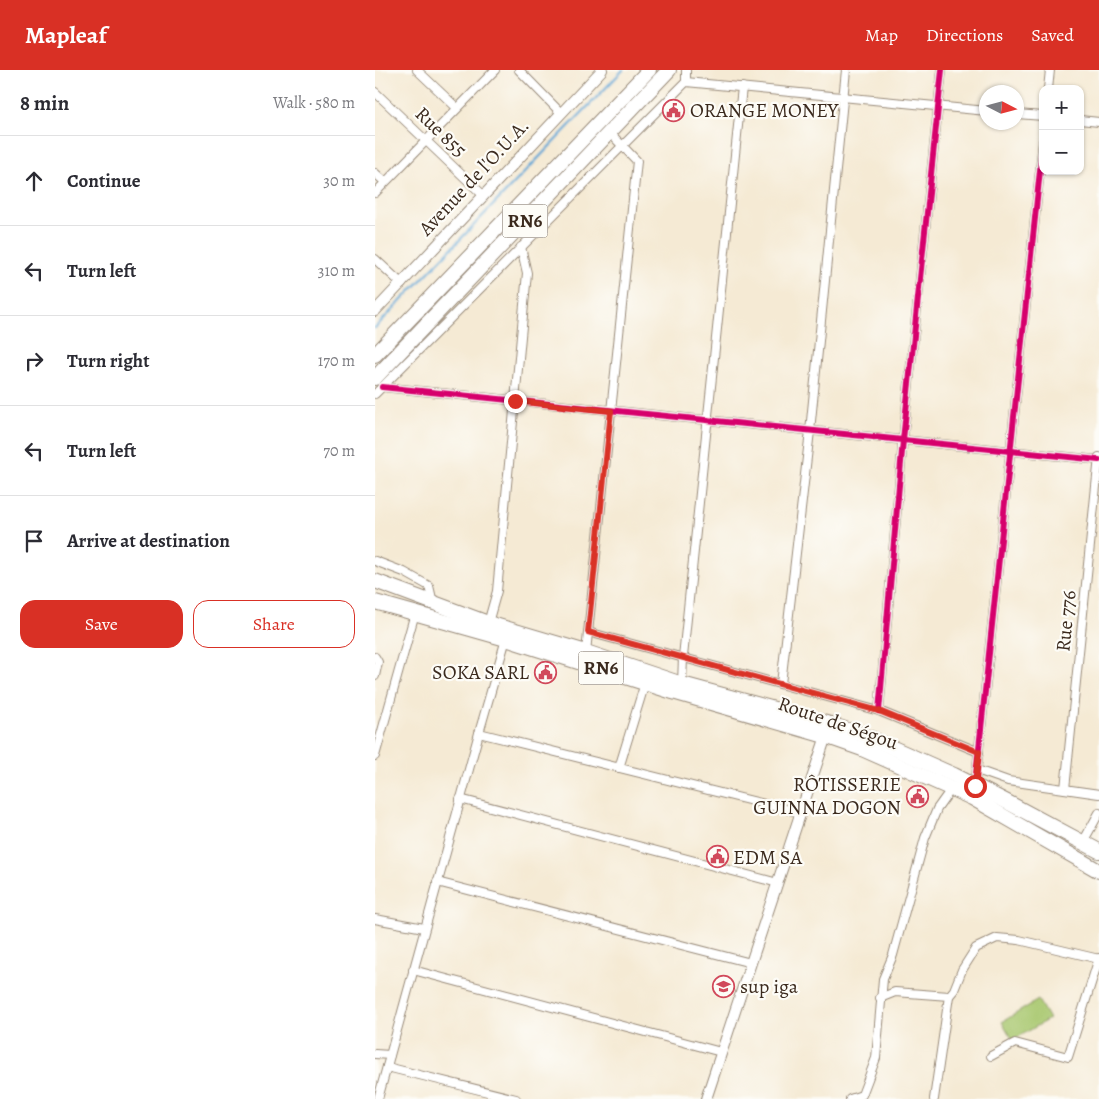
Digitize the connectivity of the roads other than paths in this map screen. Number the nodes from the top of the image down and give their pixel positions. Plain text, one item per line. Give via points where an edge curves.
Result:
1 (417, 70) edge
2 (495, 70) edge
3 (519, 70) edge
4 (602, 70) edge
5 (649, 70) edge
6 (670, 70) edge
7 (686, 70) edge
8 (846, 70) edge
9 (942, 70) edge
10 (1050, 70) edge
11 (686, 82) junction
12 (1048, 85) edge
13 (742, 87) junction
14 (375, 92) edge
15 (844, 97) junction
16 (939, 106) junction
17 (457, 108) junction
18 (979, 110) edge
19 (561, 113) junction
20 (1024, 115) edge
21 (1039, 116) edge
22 (1084, 120) edge
23 (1099, 122) edge
24 (609, 132) junction
25 (426, 140) junction
26 (622, 146) junction
27 (375, 172) edge
28 (1039, 175) edge
29 (385, 182) junction
30 (375, 193) edge
31 (484, 196) junction
32 (521, 246) junction
33 (375, 258) edge
34 (402, 284) junction
35 (375, 311) edge
36 (375, 355) edge
37 (378, 384) edge
38 (515, 401) junction
39 (611, 411) junction
40 (708, 420) junction
41 (810, 431) junction
42 (903, 440) junction
43 (1009, 451) junction
44 (1099, 459) edge
45 (375, 560) edge
46 (375, 581) edge
47 (375, 602) edge
48 (433, 603) junction
49 (415, 614) junction
50 (488, 623) junction
51 (588, 632) junction
52 (506, 639) junction
53 (586, 652) junction
54 (375, 657) edge
55 (683, 657) junction
56 (375, 676) edge
57 (645, 683) junction
58 (682, 684) junction
59 (781, 684) junction
60 (879, 711) junction
61 (828, 730) junction
62 (479, 733) junction
63 (979, 752) junction
64 (375, 756) edge
65 (619, 768) junction
66 (977, 770) junction
67 (975, 786) junction
68 (952, 788) junction
69 (1065, 789) junction
70 (1099, 794) edge
71 (460, 799) junction
72 (801, 813) junction
73 (1099, 813) edge
74 (1083, 842) junction
75 (1099, 852) edge
76 (1099, 871) edge
77 (437, 882) junction
78 (778, 883) junction
79 (375, 919) edge
80 (425, 928) junction
81 (1099, 959) edge
82 (751, 963) junction
83 (413, 970) junction
84 (949, 996) junction
85 (881, 998) junction
86 (721, 1052) junction
87 (375, 1054) edge
88 (390, 1055) junction
89 (991, 1056) dead end
90 (387, 1067) junction
91 (378, 1099) edge
92 (516, 1099) edge
93 (706, 1099) edge
94 (850, 1099) edge
95 (934, 1099) edge

1 - 17 street
2 - 17 street
3 - 19 street
4 - 19 street, Avenue de l'O.U.A.
5 - 36 highway, RN6
6 - 24 highway, RN6
7 - 11 street
8 - 15 street
9 - 16 street
10 - 12 street
11 - 13 street
11 - 26 street
13 - 15 street
13 - 40 street
14 - 25 street, Rue 855
15 - 16 street
15 - 41 street
16 - 18 street
16 - 42 street
17 - 25 street
19 - 31 street, Avenue de l'O.U.A.
20 - 21 street
22 - 23 street
24 - 26 street
24 - 37 highway, RN6
25 - 29 street
25 - 31 street, Rue 855
26 - 32 street
26 - 39 street via 637,161
27 - 29 street
28 - 43 street
29 - 30 street
31 - 34 street, Avenue de l'O.U.A.
32 - 37 street
32 - 38 street via 527,273
33 - 34 street
34 - 35 street, Avenue de l'O.U.A.
37 - 38 street
38 - 39 street
38 - 50 street via 497,591
39 - 40 street
39 - 51 street
40 - 41 street
40 - 55 street
41 - 42 street
41 - 59 street
42 - 43 street
42 - 60 street
43 - 44 street
43 - 63 street
44 - 69 street, Rue 776
45 - 48 street via 429,586
46 - 48 highway, Route de Ségou / RN6
47 - 49 highway, Route de Ségou / RN6
48 - 50 highway, Route de Ségou / RN6
49 - 52 highway, Route de Ségou / RN6
49 - 64 street
50 - 53 highway, Route de Ségou / RN6
51 - 53 street
51 - 55 street
52 - 57 highway, Route de Ségou / RN6
52 - 62 street
53 - 58 highway, Route de Ségou / RN6
54 - 56 street via 378,662
55 - 58 street
55 - 59 street
57 - 61 highway, Route de Ségou / RN6
57 - 65 street
58 - 61 highway, Route de Ségou / RN6
59 - 60 street
60 - 63 street
61 - 67 highway, Route de Ségou / RN6 via 866,736
61 - 68 highway, Route de Ségou / RN6 via 862,749
61 - 72 street
62 - 65 street
62 - 71 street
63 - 66 street
65 - 72 street
66 - 67 street
66 - 69 street via 1008,781
67 - 74 highway, Route de Ségou / RN6
68 - 76 highway, Route de Ségou / RN6
68 - 85 street via 937,809 925,838 893,955 883,979
69 - 70 street
71 - 77 street
71 - 78 street
72 - 78 street
73 - 74 street
74 - 75 highway, Route de Ségou / RN6
77 - 80 street
77 - 82 street
78 - 82 street
79 - 80 street
80 - 83 street
81 - 84 street via 997,938 977,948
81 - 89 street via 1068,1057 1015,1043
82 - 86 street
83 - 86 street
83 - 88 street
84 - 85 street via 895,992
84 - 95 street
85 - 94 street via 877,1058 861,1095
86 - 93 street
87 - 88 street
88 - 90 street
90 - 91 street
90 - 92 street

